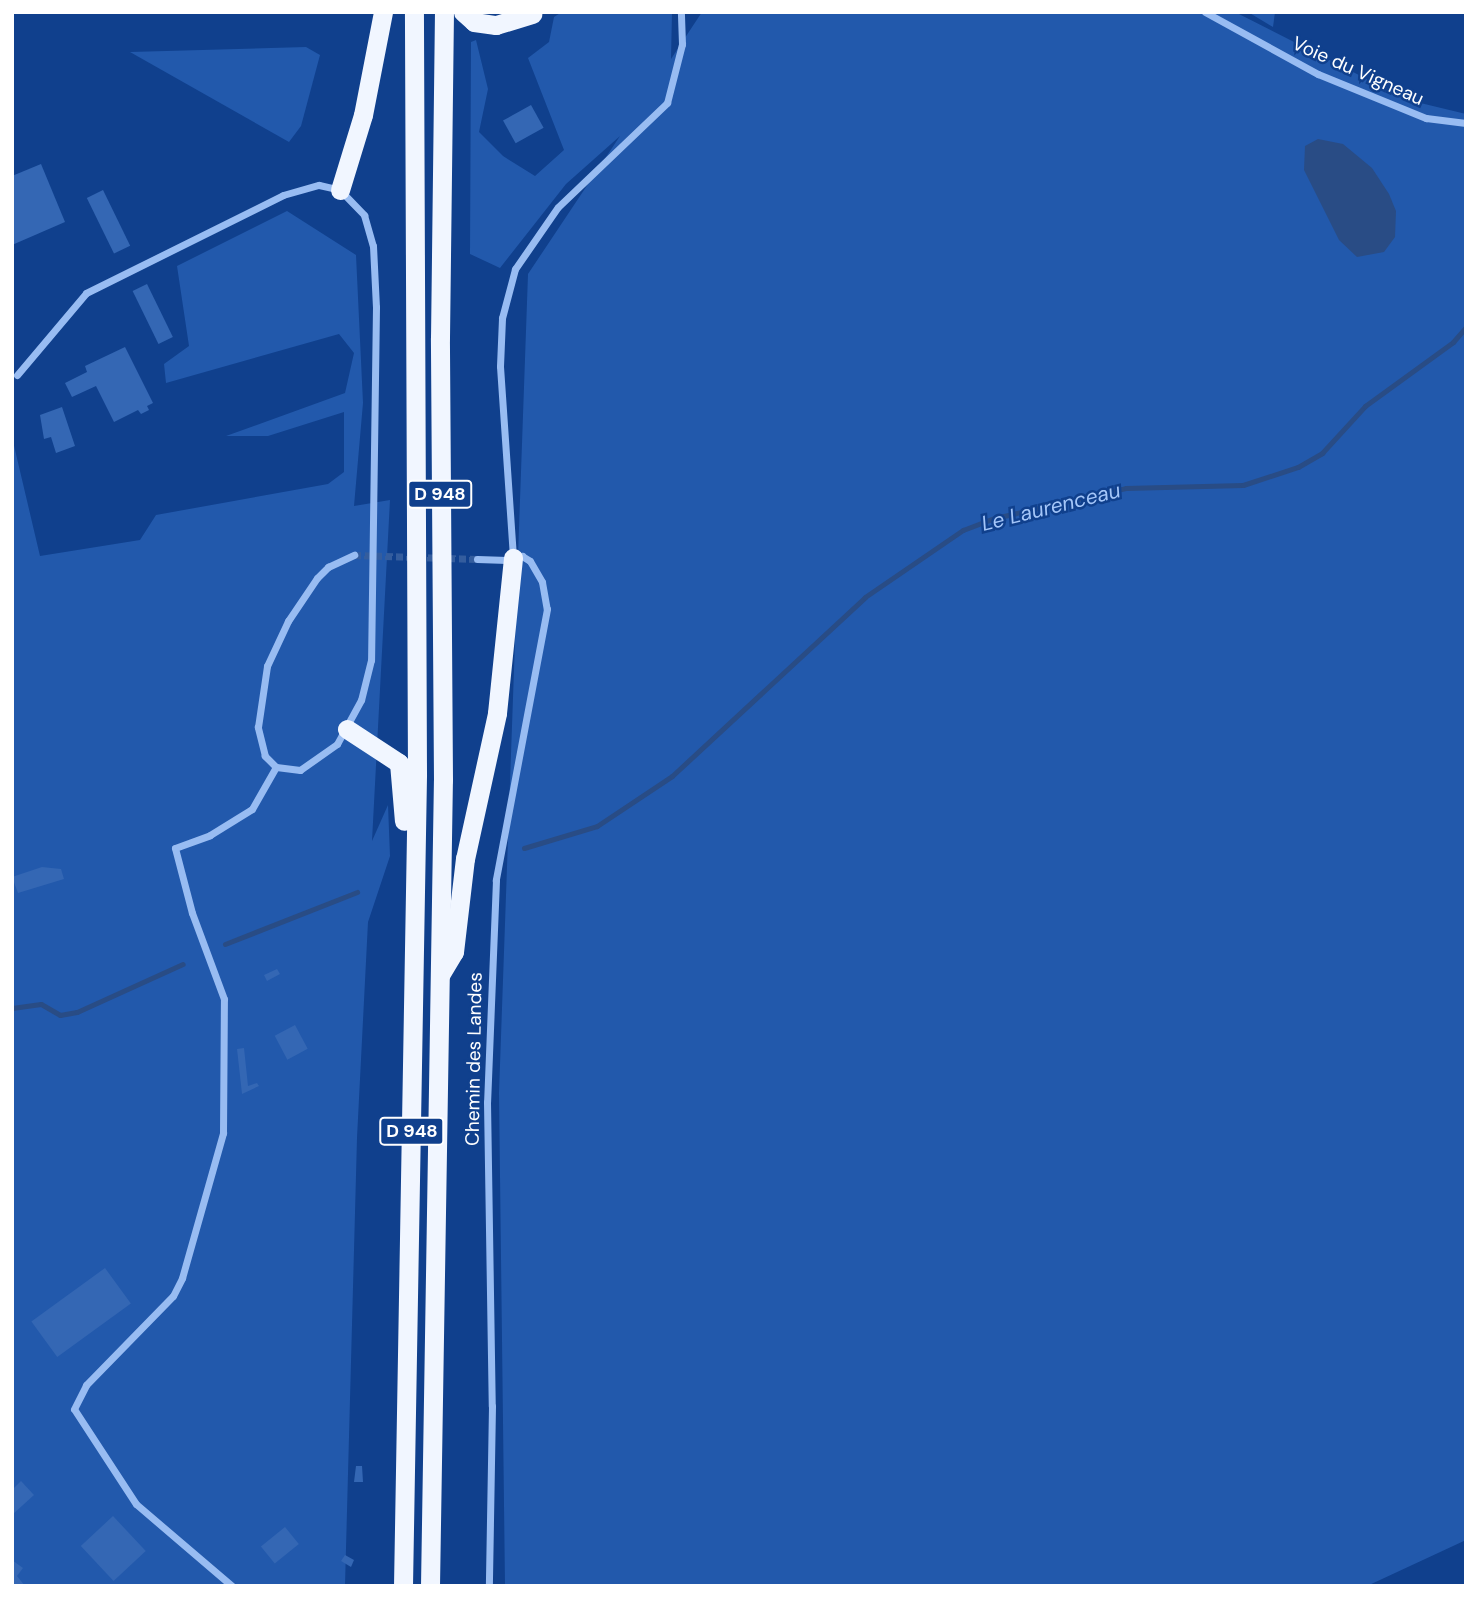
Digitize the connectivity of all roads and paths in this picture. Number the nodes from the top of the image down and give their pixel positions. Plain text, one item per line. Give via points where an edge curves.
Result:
1 (383, 12) edge
2 (414, 12) edge
3 (444, 12) edge
4 (463, 12) edge
5 (681, 12) edge
6 (1205, 12) edge
7 (533, 13) edge
8 (1466, 123) edge
9 (340, 190) junction
10 (17, 375) dead end
11 (354, 555) tunnel mouth
12 (513, 558) junction
13 (477, 559) tunnel mouth
14 (347, 729) junction
15 (276, 766) junction
16 (415, 890) junction
17 (440, 975) junction
18 (232, 1586) edge
19 (403, 1586) edge
20 (430, 1586) edge
21 (489, 1586) edge

1 - 9 highway via 363,115
2 - 16 highway, D 948
3 - 17 highway, D 948
4 - 7 highway via 474,22 496,25
5 - 12 street via 682,44 667,103 558,207 515,269 502,317 500,366
6 - 8 street, Voie du Vigneau via 1330,79 1426,118
9 - 10 street via 319,185 283,195 86,293
9 - 14 street via 356,202 369,230 376,307 373,631 363,690
11 - 15 street via 340,559 317,578 288,621 267,666 258,727 265,756
12 - 13 street
12 - 17 highway via 495,725 465,859 454,952
12 - 21 street, Chemin des Landes via 522,556 530,561 542,582 548,609 496,880 487,1102 492,1406
14 - 15 street via 312,765 300,770
14 - 16 highway via 399,763 404,860
15 - 18 street via 263,796 245,815 175,848 192,913 224,999 223,1133 173,1297 86,1385 74,1409 136,1504
16 - 19 highway, D 948
17 - 20 highway, D 948

